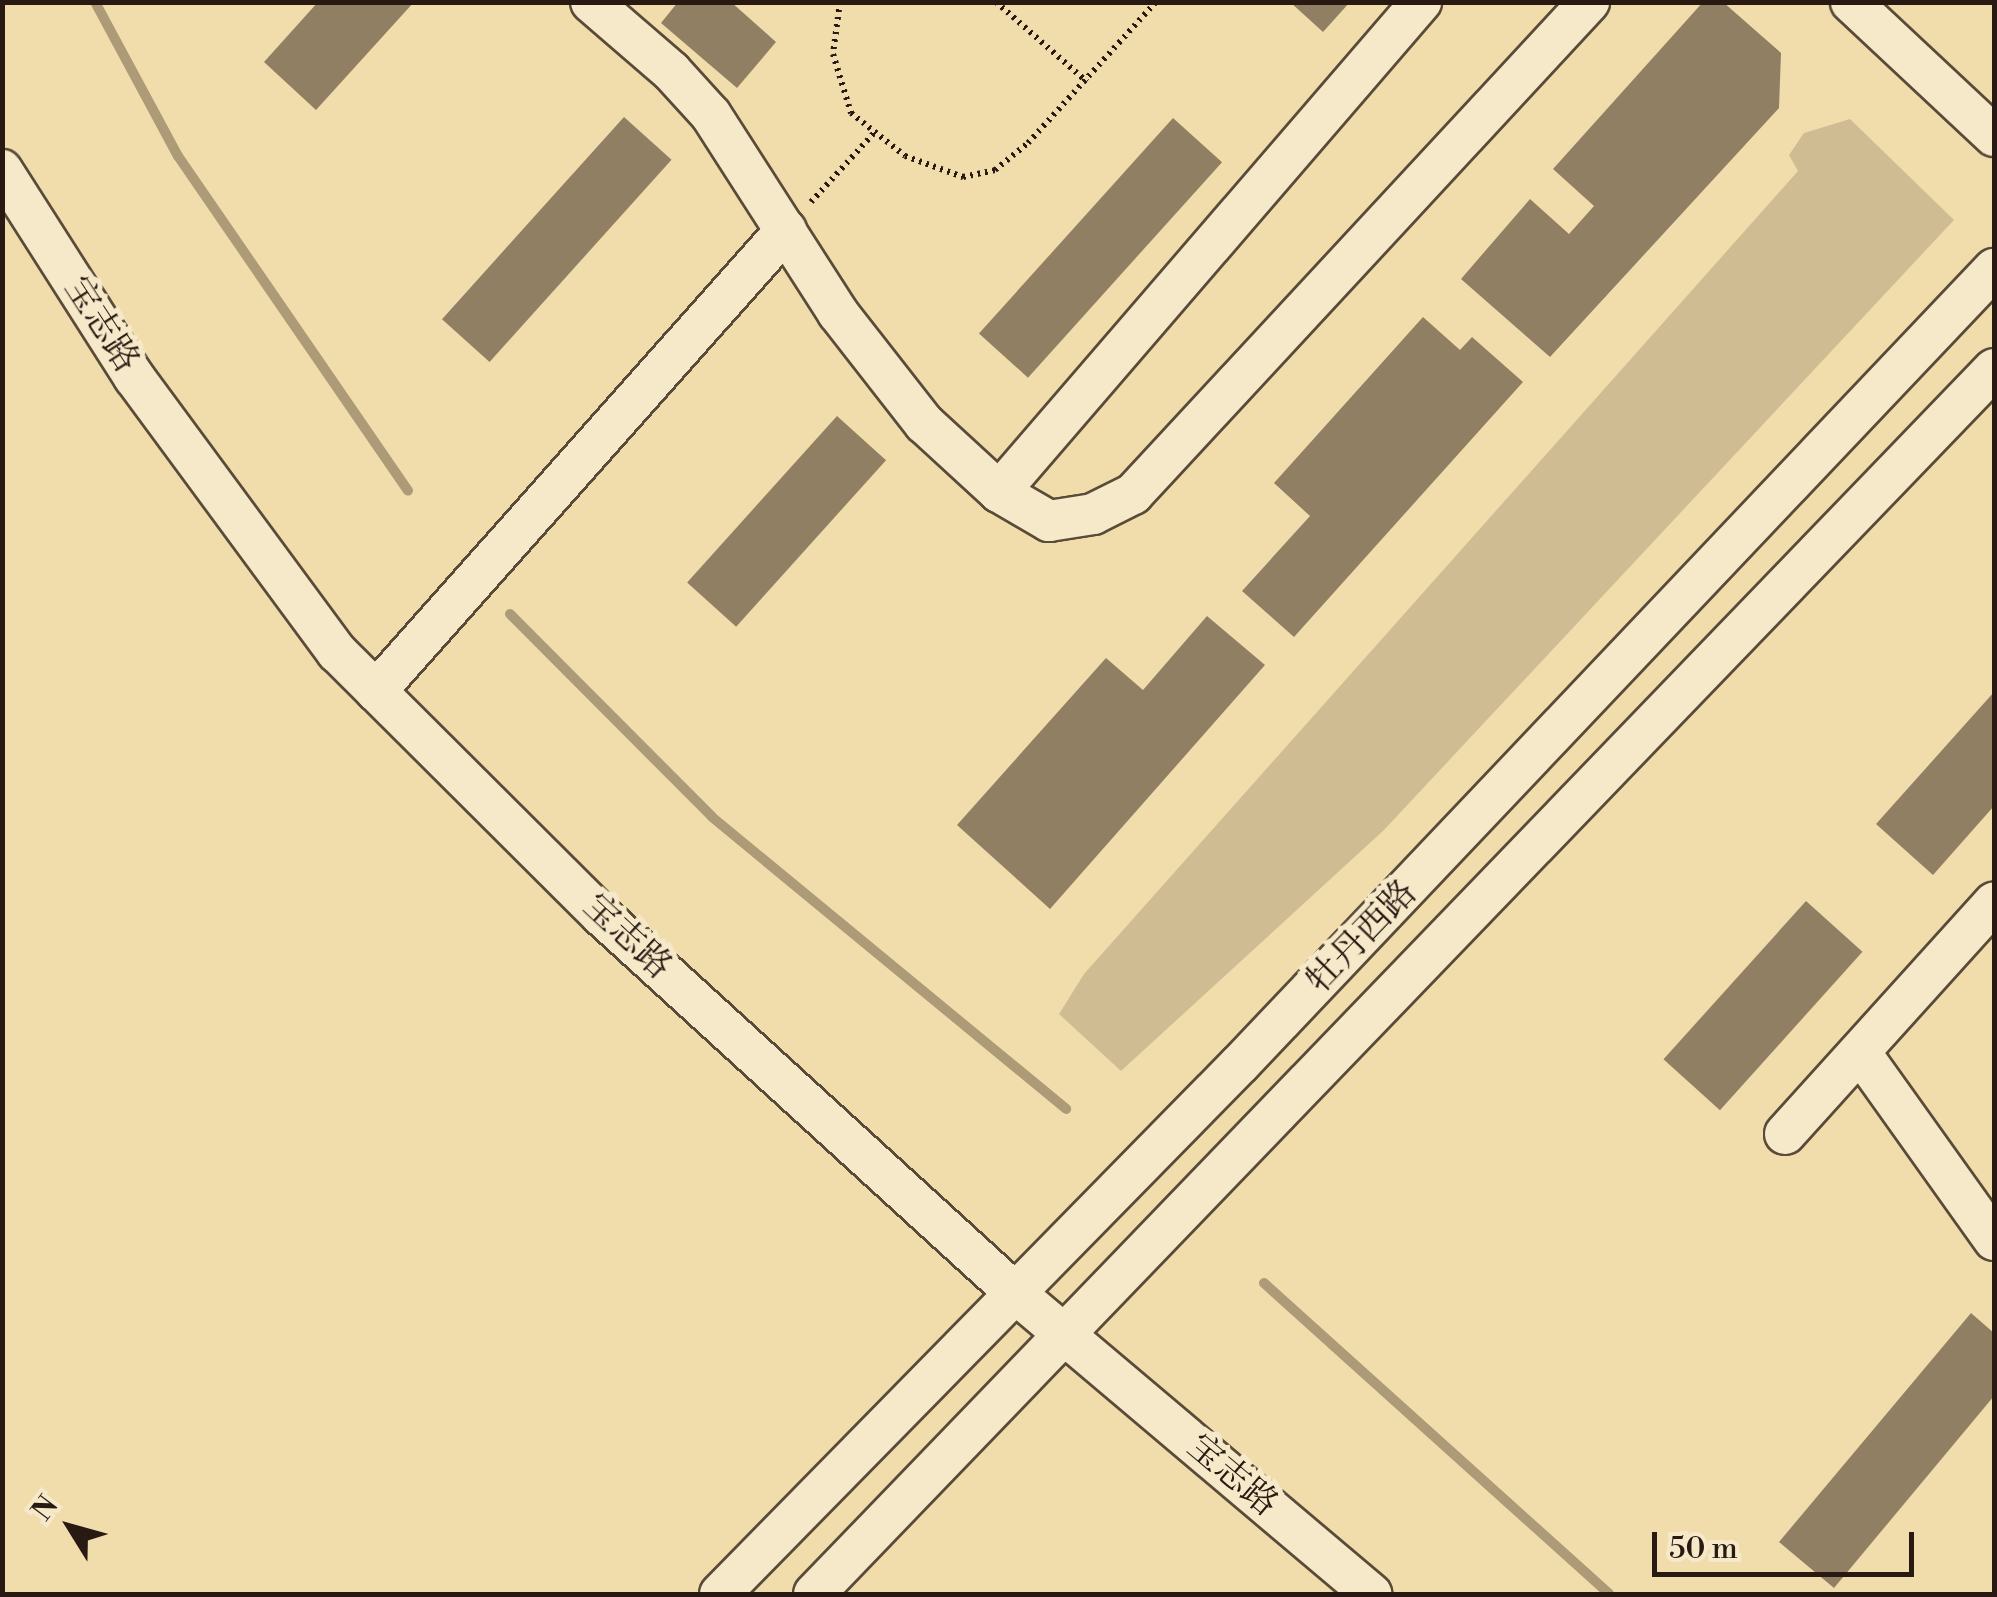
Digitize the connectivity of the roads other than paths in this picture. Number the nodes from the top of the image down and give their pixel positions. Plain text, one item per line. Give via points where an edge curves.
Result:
1 (1421, 2) edge
2 (1589, 2) edge
3 (1852, 2) edge
4 (597, 4) edge
5 (1994, 136) edge
6 (2, 170) edge
7 (786, 230) junction
8 (1994, 270) edge
9 (1994, 370) edge
10 (998, 492) junction
11 (376, 692) junction
12 (1994, 904) edge
13 (1860, 1052) junction
14 (1786, 1134) dead end
15 (1994, 1240) edge
16 (1014, 1292) junction
17 (1063, 1334) junction
18 (720, 1594) edge
19 (814, 1594) edge
20 (1372, 1594) edge

1 - 10 street
2 - 10 street via 1134,494 1094,514 1048,521
3 - 5 street
4 - 7 street via 710,115
6 - 11 street, 宝志路 via 134,377 337,652
7 - 10 street via 838,313 924,422
7 - 11 street
8 - 16 street, 牡丹西路 via 1240,1064
9 - 17 street, 牡丹西路
11 - 16 street, 宝志路 via 601,915
12 - 13 street
13 - 14 street
13 - 15 street
16 - 17 street, 宝志路
16 - 18 street, 牡丹西路
17 - 19 street, 牡丹西路
17 - 20 street, 宝志路

